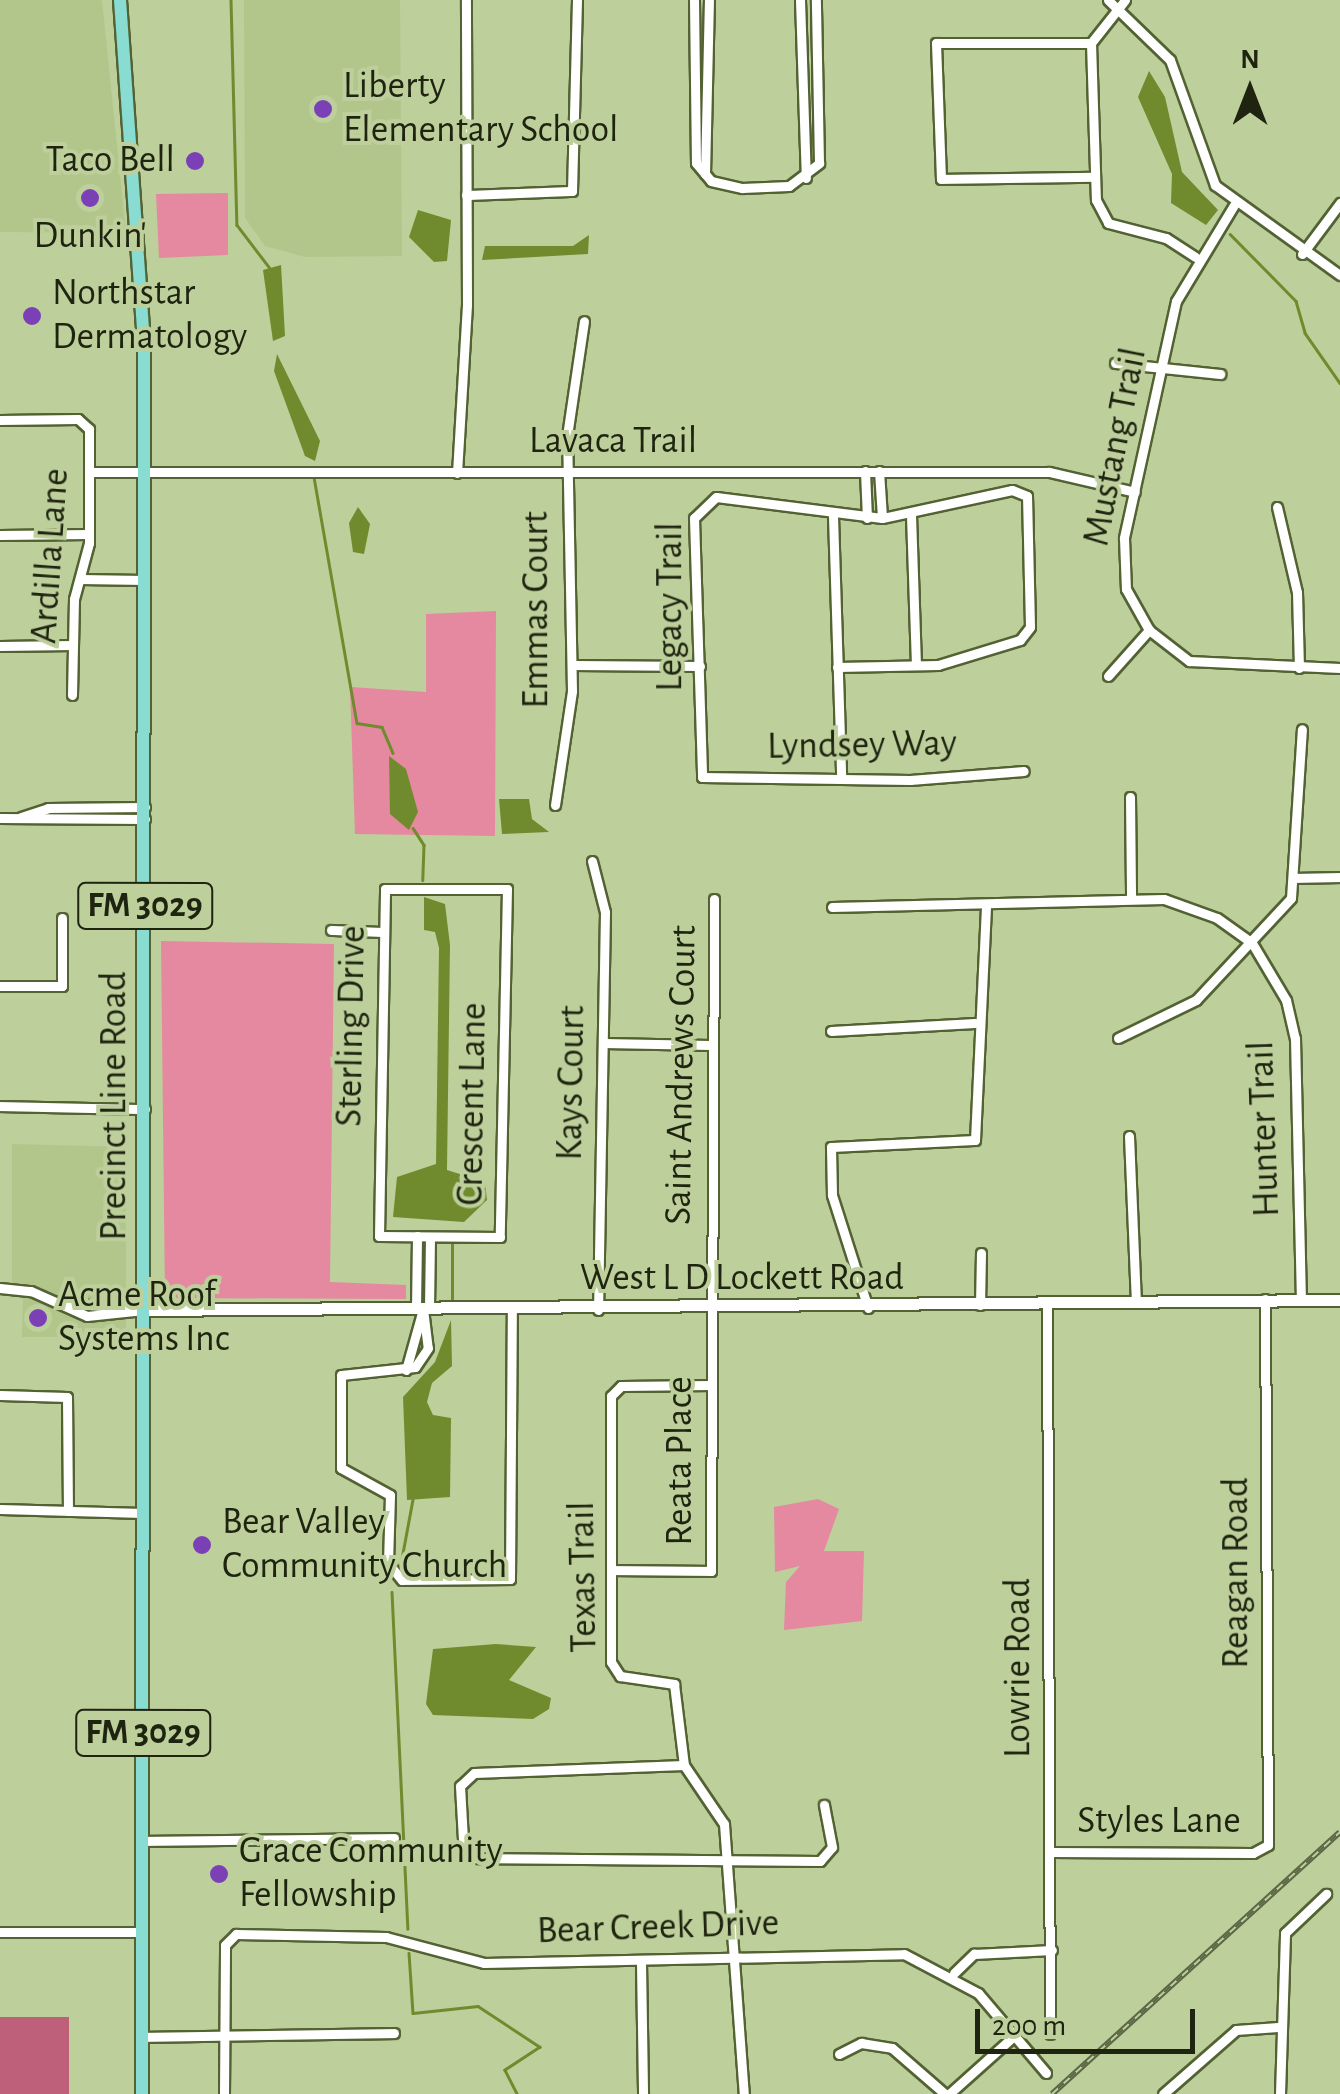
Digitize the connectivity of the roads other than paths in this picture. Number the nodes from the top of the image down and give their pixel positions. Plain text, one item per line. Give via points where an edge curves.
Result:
1 (120, 0) edge
2 (466, 0) edge
3 (577, 0) edge
4 (694, 0) edge
5 (709, 0) edge
6 (800, 0) edge
7 (816, 0) edge
8 (1125, 0) edge
9 (1111, 3) edge
10 (1091, 44) junction
11 (705, 174) junction
12 (806, 178) junction
13 (1091, 178) junction
14 (466, 194) junction
15 (1340, 204) edge
16 (1234, 205) junction
17 (1302, 254) junction
18 (1195, 257) junction
19 (1340, 275) edge
20 (584, 320) dead end
21 (1115, 364) dead end
22 (1163, 369) junction
23 (1220, 374) dead end
24 (0, 420) edge
25 (866, 471) junction
26 (879, 471) junction
27 (89, 472) junction
28 (144, 472) junction
29 (457, 473) junction
30 (567, 473) junction
31 (1135, 492) junction
32 (1277, 507) dead end
33 (911, 515) junction
34 (832, 516) junction
35 (867, 518) junction
36 (882, 518) junction
37 (0, 534) edge
38 (89, 534) junction
39 (80, 579) junction
40 (145, 580) junction
41 (1149, 630) junction
42 (73, 645) junction
43 (0, 646) edge
44 (574, 664) junction
45 (916, 665) junction
46 (700, 666) junction
47 (837, 666) junction
48 (1299, 668) junction
49 (1340, 668) edge
50 (1108, 676) dead end
51 (72, 695) dead end
52 (1302, 729) dead end
53 (1024, 771) dead end
54 (841, 776) junction
55 (702, 777) joint
56 (1130, 797) dead end
57 (555, 805) dead end
58 (145, 813) junction
59 (0, 818) edge
60 (592, 861) dead end
61 (1296, 878) junction
62 (1340, 878) edge
63 (506, 889) joint
64 (1131, 897) junction
65 (714, 899) dead end
66 (832, 907) dead end
67 (986, 907) junction
68 (62, 918) dead end
69 (331, 930) dead end
70 (384, 932) junction
71 (1252, 944) junction
72 (0, 986) edge
73 (975, 1023) junction
74 (830, 1030) dead end
75 (1118, 1038) dead end
76 (602, 1043) junction
77 (710, 1045) junction
78 (0, 1106) edge
79 (145, 1108) junction
80 (1129, 1136) dead end
81 (417, 1236) junction
82 (430, 1236) junction
83 (981, 1253) dead end
84 (0, 1288) edge
85 (1265, 1299) junction
86 (1136, 1300) junction
87 (1300, 1300) junction
88 (1340, 1300) edge
89 (1047, 1302) junction
90 (980, 1306) junction
91 (423, 1309) junction
92 (144, 1310) junction
93 (512, 1310) junction
94 (598, 1310) junction
95 (868, 1310) junction
96 (711, 1311) junction
97 (711, 1385) junction
98 (0, 1396) edge
99 (0, 1510) edge
100 (68, 1511) junction
101 (144, 1513) junction
102 (612, 1570) junction
103 (684, 1765) junction
104 (824, 1805) dead end
105 (394, 1838) dead end
106 (142, 1841) junction
107 (1266, 1846) joint
108 (1050, 1852) junction
109 (729, 1862) junction
110 (1326, 1894) dead end
111 (0, 1932) edge
112 (142, 1932) junction
113 (1052, 1950) junction
114 (731, 1952) junction
115 (641, 1963) junction
116 (954, 1974) junction
117 (1278, 2027) junction
118 (394, 2032) dead end
119 (1050, 2034) dead end
120 (1015, 2035) junction
121 (142, 2037) junction
122 (225, 2038) junction
123 (839, 2054) dead end
124 (1046, 2073) dead end
125 (142, 2094) edge
126 (224, 2094) edge
127 (643, 2094) edge
128 (744, 2094) edge
129 (947, 2094) edge
130 (1163, 2094) edge
131 (1280, 2094) edge

1 - 28 main road, Precinct Line Road / FM 3029 via 139,172
2 - 14 street
3 - 14 street via 572,191
4 - 11 street via 696,163
5 - 11 street
6 - 12 street
7 - 12 street via 818,163
8 - 9 street
9 - 10 street
9 - 16 street via 1170,60 1198,158
10 - 13 street
10 - 13 street via 936,43 941,179
11 - 12 street via 742,188
13 - 18 street via 1108,223 1166,238
14 - 29 street
15 - 17 street
16 - 17 street
16 - 18 street, Mustang Trail
17 - 19 street
18 - 22 street, Mustang Trail
20 - 30 street, Emmas Court
21 - 22 street
22 - 23 street
22 - 31 street, Mustang Trail
24 - 27 street, Ardilla Lane via 84,422
25 - 26 street, Lavaca Trail
25 - 30 street, Lavaca Trail
25 - 35 street
26 - 31 street, Lavaca Trail via 1049,472
26 - 36 street
27 - 28 street, Lavaca Trail
27 - 38 street, Ardilla Lane
28 - 29 street, Lavaca Trail
28 - 40 main road, Precinct Line Road / FM 3029
29 - 30 street, Lavaca Trail
30 - 44 street, Emmas Court
31 - 41 street, Mustang Trail via 1122,563
32 - 48 street via 1297,592
33 - 36 street, Legacy Trail
33 - 45 street
33 - 45 street, Legacy Trail via 1012,490 1027,496 1031,513 1030,627 1020,640
34 - 35 street, Legacy Trail
34 - 46 street, Legacy Trail via 716,498 702,505 694,518
34 - 47 street
35 - 36 street, Legacy Trail
37 - 38 street
38 - 39 street, Ardilla Lane
39 - 40 street
39 - 42 street, Ardilla Lane
40 - 58 main road, Precinct Line Road / FM 3029
41 - 48 street via 1213,667
41 - 50 street
42 - 43 street
42 - 51 street, Ardilla Lane
44 - 46 street
44 - 57 street, Emmas Court
45 - 47 street, Legacy Trail
46 - 55 street, Legacy Trail
47 - 54 street
48 - 49 street
52 - 61 street
53 - 54 street, Lyndsey Way
54 - 55 street, Lyndsey Way
56 - 64 street
58 - 59 street via 48,808
58 - 79 main road, Precinct Line Road / FM 3029
60 - 76 street, Kays Court via 605,912
61 - 62 street
61 - 71 street
63 - 70 street, Sterling Drive via 385,889
63 - 82 street, Crescent Lane via 500,1237
64 - 67 street, Hunter Trail
64 - 71 street, Hunter Trail via 1198,910
65 - 77 street, Saint Andrews Court
66 - 67 street, Hunter Trail via 898,900
67 - 73 street
68 - 72 street via 62,986
69 - 70 street
70 - 81 street, Sterling Drive via 379,1236
71 - 75 street via 1174,1016
71 - 87 street, Hunter Trail via 1286,1000 1295,1038
73 - 74 street
73 - 95 street via 975,1140 831,1147 832,1195
76 - 77 street
76 - 94 street, Kays Court
77 - 96 street, Saint Andrews Court
78 - 79 street
79 - 92 main road, Precinct Line Road / FM 3029
80 - 86 street
81 - 82 street, Sterling Drive
81 - 91 street, Crescent Lane
82 - 91 street, Crescent Lane
83 - 90 street
84 - 92 street via 60,1303
85 - 86 main road, West L D Lockett Road
85 - 87 main road, West L D Lockett Road
85 - 107 street, Reagan Road
86 - 89 main road, West L D Lockett Road
87 - 88 main road, West L D Lockett Road
89 - 90 main road, West L D Lockett Road
89 - 108 street, Lowrie Road
90 - 95 main road, West L D Lockett Road
91 - 92 main road, West L D Lockett Road
91 - 93 main road, West L D Lockett Road
91 - 93 street via 406,1370 341,1375 341,1468 390,1495 393,1574 510,1578
92 - 101 main road, Precinct Line Road / FM 3029
93 - 94 main road, West L D Lockett Road
94 - 96 main road, West L D Lockett Road
95 - 96 main road, West L D Lockett Road
96 - 97 street, Reata Place
97 - 102 street, Texas Trail via 622,1386 612,1396
97 - 102 street, Reata Place via 711,1571
98 - 100 street via 57,1394 70,1405
99 - 100 street
100 - 101 street
101 - 106 main road, Precinct Line Road / FM 3029
102 - 103 street, Texas Trail via 610,1662 620,1676 674,1684
103 - 109 street, Texas Trail via 724,1824
103 - 109 street via 474,1772 460,1786 464,1858
104 - 109 street via 832,1848 820,1861
105 - 106 street
106 - 112 main road, Precinct Line Road / FM 3029
107 - 108 street, Styles Lane
108 - 113 street, Lowrie Road
109 - 114 street, Texas Trail
110 - 117 street via 1284,1933
111 - 112 street
112 - 121 main road, Precinct Line Road / FM 3029
113 - 116 street via 974,1954
113 - 119 street, Lowrie Road
114 - 115 street, Bear Creek Drive
114 - 116 street, Bear Creek Drive via 888,1952
114 - 128 street, Texas Trail
115 - 122 street, Bear Creek Drive via 467,1961 368,1936 228,1937
115 - 127 street
116 - 120 street, Bear Creek Drive
117 - 130 street via 1236,2030
117 - 131 street
118 - 122 street
120 - 124 street, Bear Creek Drive
120 - 129 street
121 - 122 street
121 - 125 main road, Precinct Line Road / FM 3029
122 - 126 street
123 - 129 street via 861,2044 892,2048

